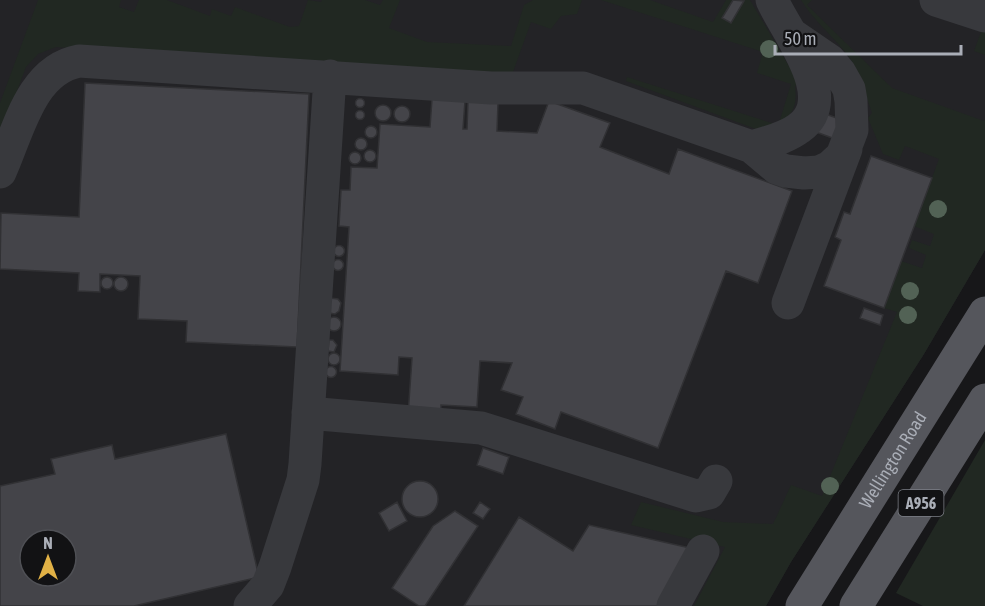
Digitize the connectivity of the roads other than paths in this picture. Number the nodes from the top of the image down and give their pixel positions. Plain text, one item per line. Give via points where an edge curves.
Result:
1 (772, 0) edge
2 (936, 7) edge
3 (985, 16) edge
4 (791, 34) junction
5 (330, 76) junction
6 (847, 144) junction
7 (752, 147) junction
8 (0, 172) edge
9 (788, 303) dead end
10 (985, 313) edge
11 (985, 400) edge
12 (308, 413) junction
13 (716, 481) dead end
14 (703, 551) dead end
15 (250, 606) edge
16 (673, 606) edge
17 (802, 606) edge
18 (856, 606) edge

1 - 4 lane
2 - 3 lane
4 - 6 lane via 829,60 844,78 852,118
4 - 7 lane via 812,79 813,108 807,120 791,134
5 - 7 lane via 491,88 583,88
5 - 8 lane via 80,61 65,64 42,83
5 - 12 lane
6 - 7 lane via 842,156 830,167 804,173 777,168
6 - 9 lane
10 - 17 main road, Wellington Road / A956
11 - 18 main road, A956
12 - 13 lane via 482,428 696,496 709,493
12 - 15 lane via 303,480 273,573
14 - 16 lane

